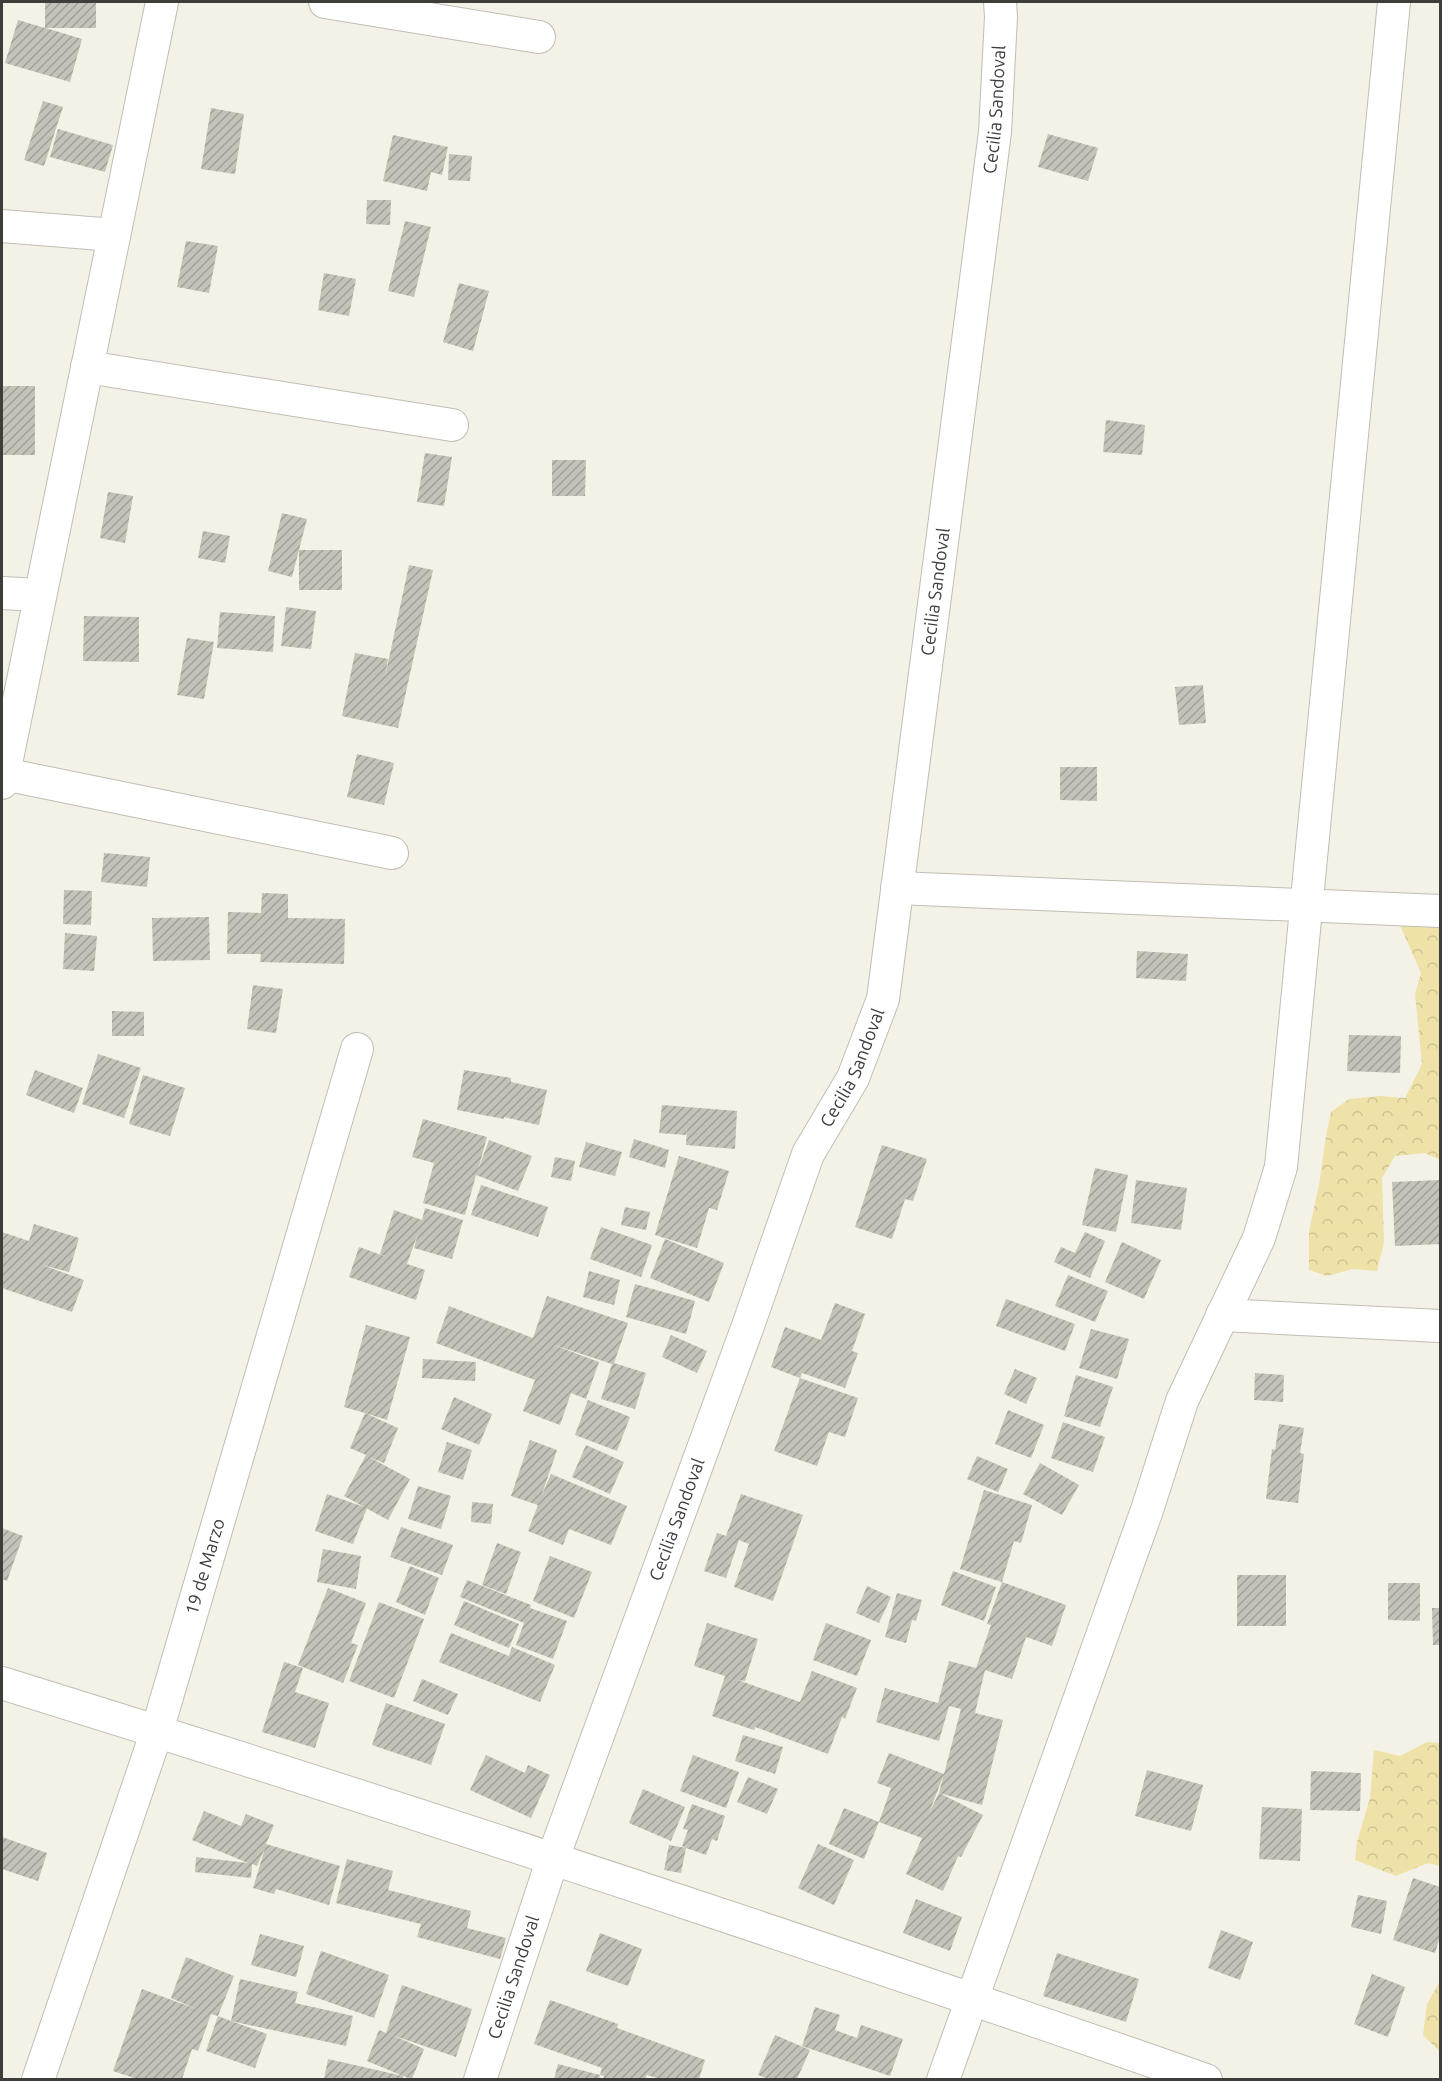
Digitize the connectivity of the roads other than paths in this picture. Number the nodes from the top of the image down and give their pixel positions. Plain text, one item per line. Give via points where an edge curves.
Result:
1 (162, 2) edge
2 (325, 2) edge
3 (1000, 2) edge
4 (1394, 2) edge
5 (538, 37) dead end
6 (2, 226) edge
7 (114, 235) junction
8 (87, 367) junction
9 (452, 425) dead end
10 (2, 593) edge
11 (40, 595) junction
12 (3, 778) edge
13 (392, 853) dead end
14 (897, 888) junction
15 (1306, 905) junction
16 (1440, 911) edge
17 (357, 1048) dead end
18 (1222, 1315) junction
19 (1440, 1326) edge
20 (2, 1683) edge
21 (157, 1731) junction
22 (552, 1858) junction
23 (971, 1998) junction
24 (38, 2079) edge
25 (480, 2079) edge
26 (943, 2079) edge
27 (1206, 2079) edge

1 - 7 street
2 - 5 street
3 - 14 street, Cecilia Sandoval via 995,132
4 - 15 street
6 - 7 street
7 - 8 street
8 - 9 street
8 - 11 street
10 - 11 street
11 - 12 street
12 - 13 street
14 - 15 street
14 - 22 street, Cecilia Sandoval via 883,999 853,1078 807,1154 749,1323
15 - 16 street
15 - 18 street via 1281,1167 1259,1238
17 - 21 street, 19 de Marzo
18 - 19 street
18 - 23 street via 1182,1401 1147,1510
20 - 21 street
21 - 22 street
21 - 24 street, 19 de Marzo
22 - 23 street
22 - 25 street, Cecilia Sandoval
23 - 26 street
23 - 27 street

